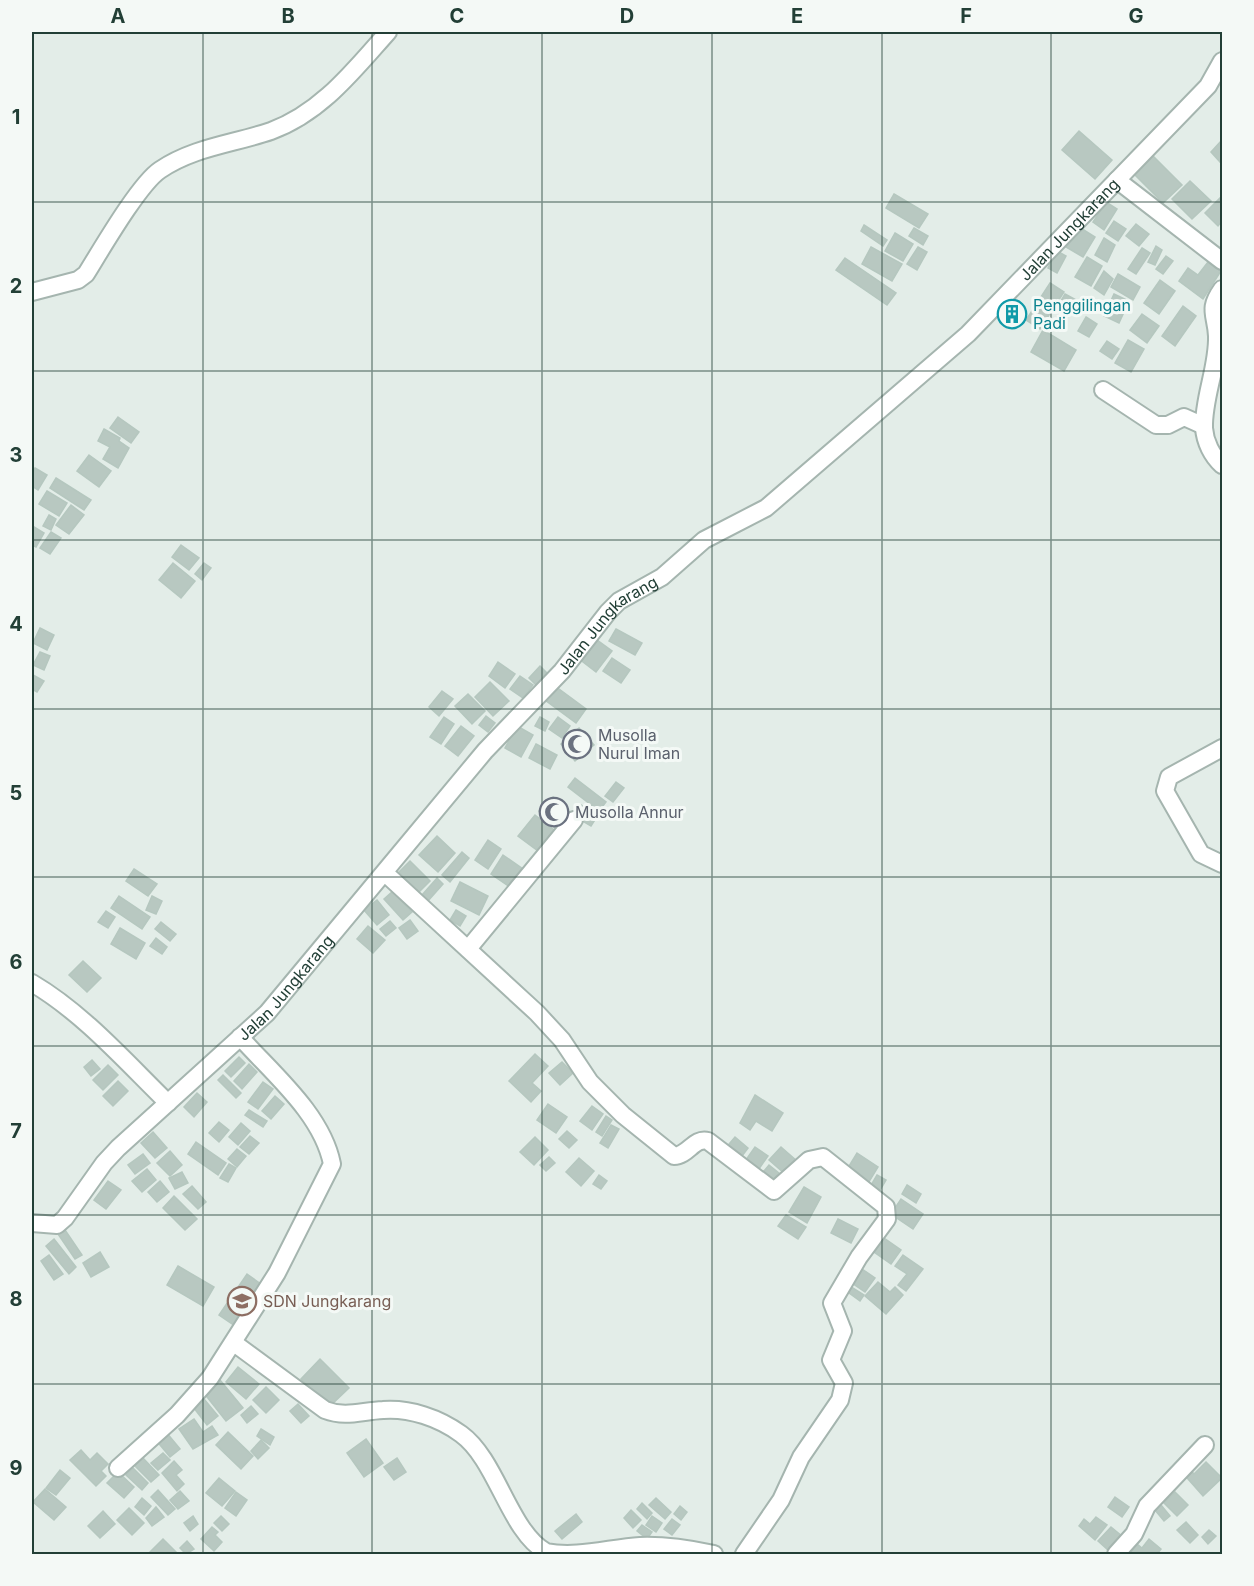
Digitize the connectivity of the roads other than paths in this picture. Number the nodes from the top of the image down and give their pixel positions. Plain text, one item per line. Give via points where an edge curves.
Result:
1 (388, 32) edge
2 (1222, 61) edge
3 (1118, 180) junction
4 (1222, 261) edge
5 (1222, 289) edge
6 (32, 292) edge
7 (1103, 390) dead end
8 (1204, 426) junction
9 (1222, 465) edge
10 (1222, 748) edge
11 (574, 820) dead end
12 (1222, 864) edge
13 (385, 873) junction
14 (468, 949) junction
15 (32, 983) edge
16 (240, 1037) junction
17 (168, 1103) junction
18 (32, 1223) edge
19 (234, 1343) junction
20 (1205, 1445) dead end
21 (118, 1468) dead end
22 (714, 1554) edge
23 (744, 1554) edge
24 (1116, 1554) edge

1 - 6 street via 327,98 300,117 271,131 214,145 158,171 86,274 78,280
2 - 3 street, Jalan Jungkarang via 1208,86
3 - 4 street
3 - 13 street, Jalan Jungkarang via 976,326 781,496 704,540 662,577 619,601 562,670 485,751
5 - 8 street via 1212,310 1216,355
7 - 8 street via 1155,425 1168,425 1184,417
8 - 9 street via 1211,450
10 - 12 street via 1170,777 1165,790 1192,842 1202,854
11 - 14 street
13 - 14 street
13 - 16 street, Jalan Jungkarang via 296,980
14 - 23 street via 562,1040 590,1082 674,1156 698,1141 708,1141 774,1191 809,1160 823,1157 886,1207 887,1219 832,1303 843,1331 831,1360 844,1383 840,1400
15 - 17 street via 91,1028
16 - 17 street, Jalan Jungkarang
16 - 19 street via 308,1112 328,1145 332,1164 277,1273
17 - 18 street, Jalan Jungkarang via 104,1163 65,1218 57,1225
19 - 21 street via 177,1415
19 - 22 street via 325,1410 351,1415 400,1409 418,1413 460,1434 474,1446 527,1533 546,1552 581,1553 642,1546
20 - 24 street via 1147,1506 1134,1533

